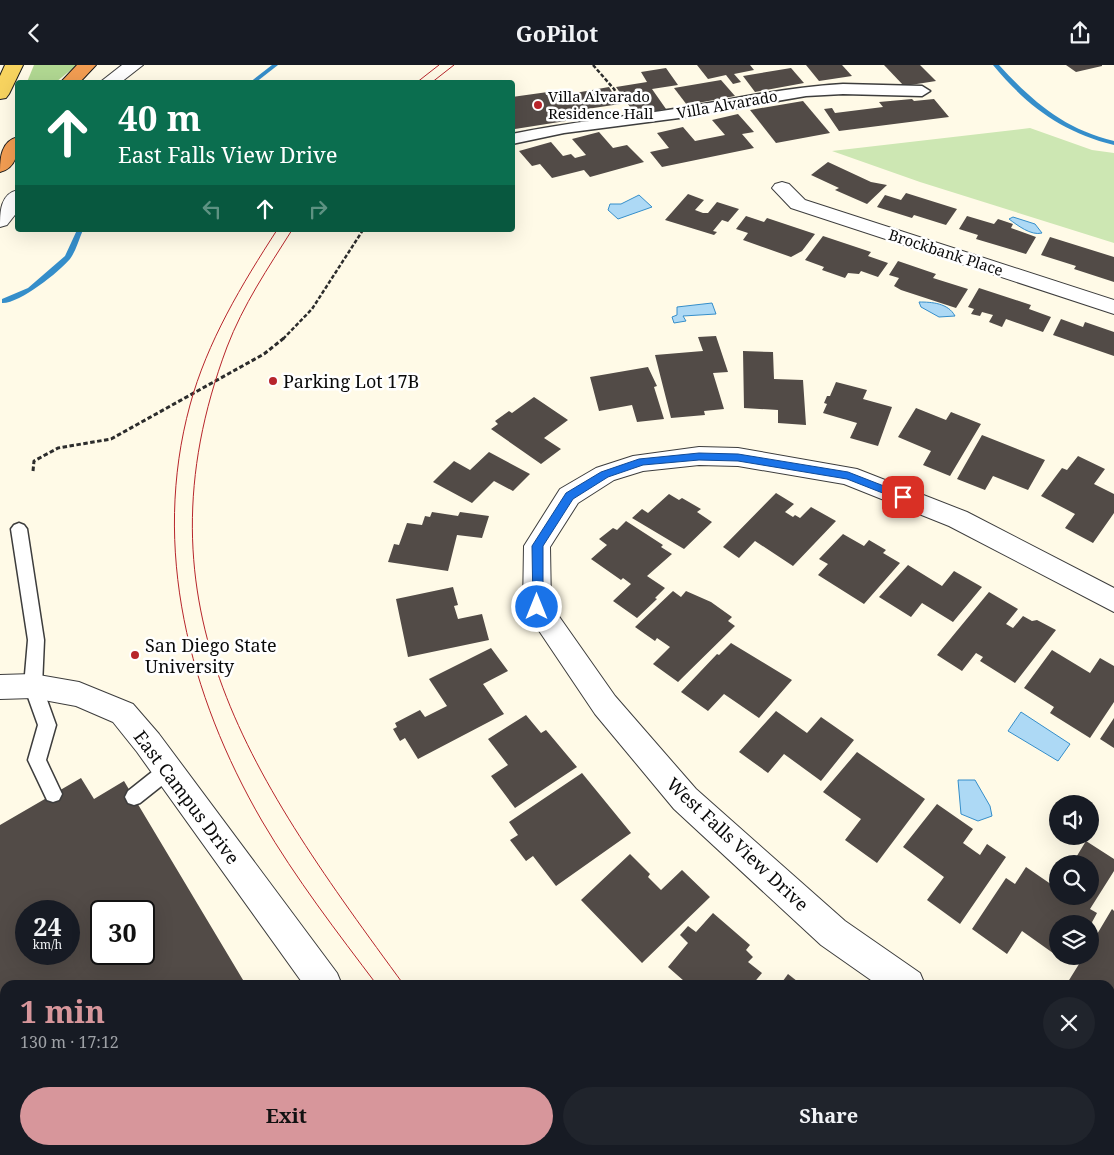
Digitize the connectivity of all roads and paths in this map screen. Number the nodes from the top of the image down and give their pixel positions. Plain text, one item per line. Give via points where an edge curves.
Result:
1 (87, 65) edge
2 (134, 65) edge
3 (593, 65) edge
4 (11, 71) edge
5 (71, 80) edge
6 (112, 80) edge
7 (614, 89) dead end
8 (922, 91) dead end
9 (0, 94) edge
10 (515, 138) edge
11 (15, 146) edge
12 (0, 166) edge
13 (782, 188) dead end
14 (15, 200) edge
15 (0, 221) edge
16 (362, 232) edge
17 (1114, 307) edge
18 (33, 471) dead end
19 (19, 529) dead end
20 (1114, 601) edge
21 (33, 686) junction
22 (0, 687) edge
23 (168, 770) junction
24 (53, 794) dead end
25 (134, 797) dead end
26 (321, 980) edge
27 (901, 980) edge

1 - 5 highway
2 - 6 street
3 - 7 path
4 - 9 main road
8 - 10 street, Villa Alvarado via 806,91
11 - 12 highway
13 - 17 street, Brockbank Place via 798,203
14 - 15 street
16 - 18 path via 312,309 264,354 111,439 58,448 45,454 34,461
19 - 21 lane via 36,641
20 - 27 street, West Falls View Drive via 958,519 848,475 738,457 699,456 642,462 605,475 569,496 538,546 537,607 605,705 685,799 833,933
21 - 22 street, East Campus Drive
21 - 23 street, East Campus Drive via 78,694 123,713
21 - 24 lane via 47,725 37,760
23 - 25 lane
23 - 26 street, East Campus Drive

